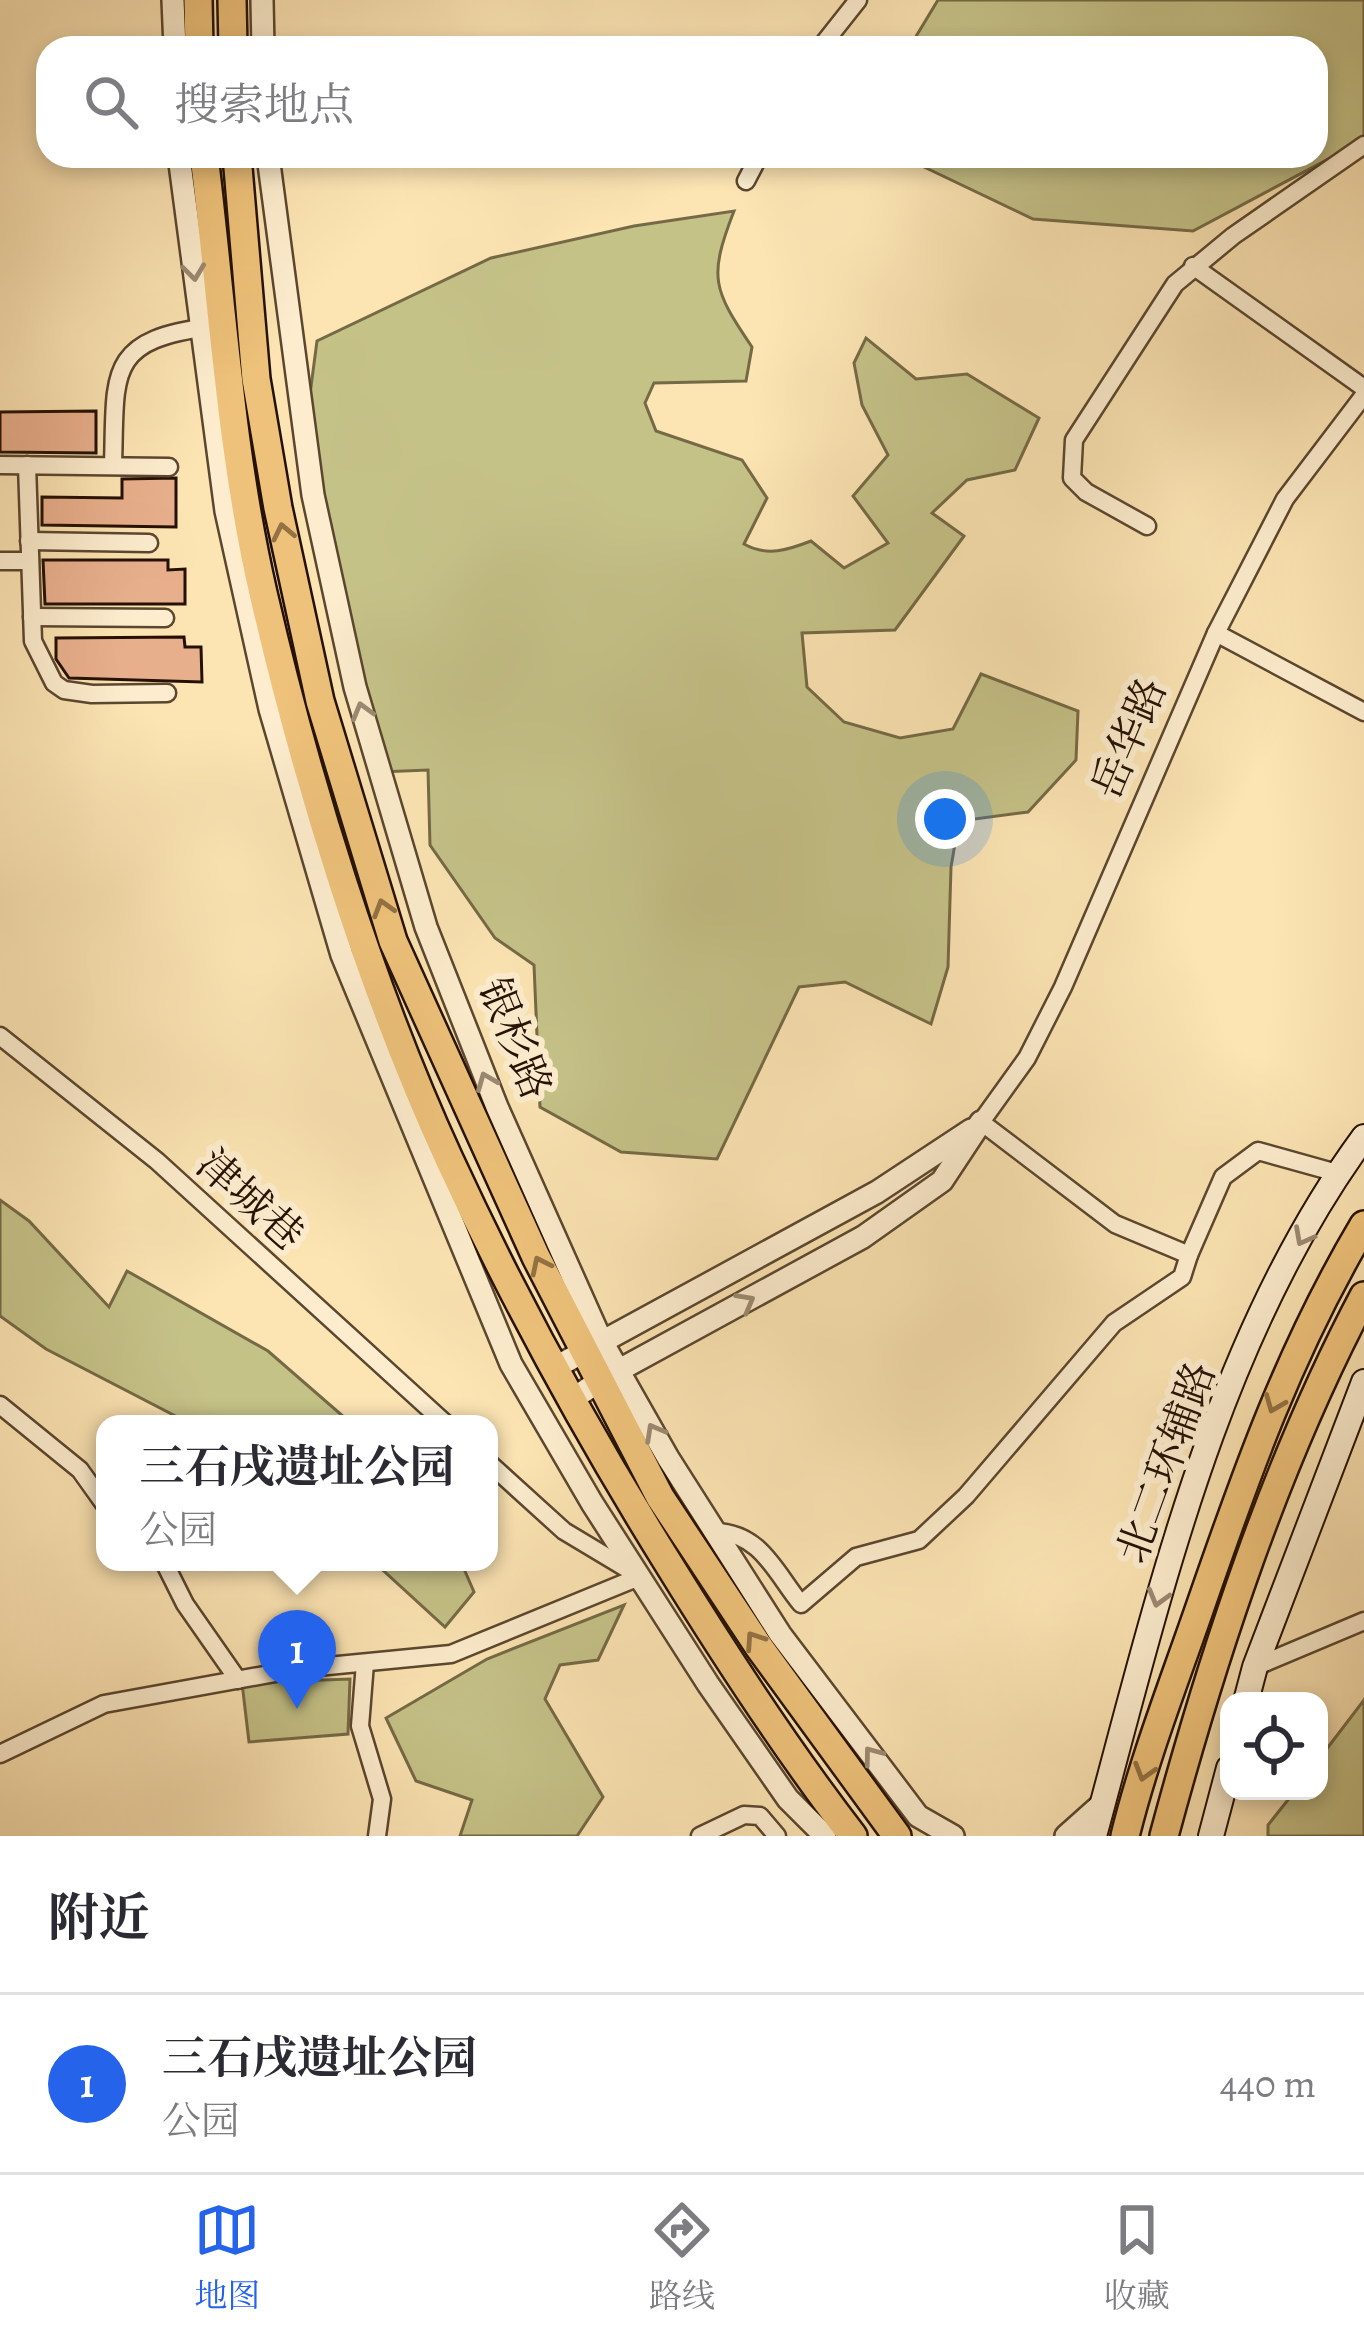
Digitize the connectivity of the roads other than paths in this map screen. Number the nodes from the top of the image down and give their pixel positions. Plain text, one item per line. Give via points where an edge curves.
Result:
1 (173, 0) edge
2 (198, 0) edge
3 (232, 0) edge
4 (262, 0) edge
5 (859, 0) edge
6 (174, 36) edge
7 (199, 36) edge
8 (233, 36) edge
9 (263, 36) edge
10 (830, 36) edge
11 (1364, 145) edge
12 (182, 168) edge
13 (206, 168) edge
14 (236, 168) edge
15 (270, 168) edge
16 (753, 168) edge
17 (746, 181) dead end
18 (1193, 266) junction
19 (226, 326) junction
20 (1364, 392) edge
21 (112, 464) junction
22 (0, 465) edge
23 (27, 465) junction
24 (169, 467) dead end
25 (1147, 526) dead end
26 (29, 541) junction
27 (149, 543) dead end
28 (0, 561) edge
29 (30, 562) junction
30 (32, 617) junction
31 (165, 618) dead end
32 (1216, 633) junction
33 (166, 693) dead end
34 (1364, 712) edge
35 (0, 1036) edge
36 (981, 1123) junction
37 (1364, 1137) edge
38 (1337, 1173) junction
39 (1364, 1225) edge
40 (1189, 1255) junction
41 (1364, 1296) edge
42 (593, 1345) junction
43 (554, 1368) junction
44 (610, 1375) junction
45 (1364, 1382) edge
46 (571, 1400) junction
47 (0, 1405) edge
48 (436, 1415) edge
49 (498, 1471) edge
50 (96, 1492) edge
51 (715, 1532) junction
52 (168, 1571) edge
53 (640, 1577) junction
54 (1364, 1621) edge
55 (365, 1663) junction
56 (1255, 1667) junction
57 (238, 1680) junction
58 (1248, 1692) edge
59 (0, 1754) edge
60 (790, 1755) junction
61 (1221, 1800) edge
62 (1103, 1803) junction
63 (377, 1836) edge
64 (700, 1836) edge
65 (777, 1836) edge
66 (825, 1836) edge
67 (840, 1836) edge
68 (853, 1836) edge
69 (897, 1836) edge
70 (953, 1836) edge
71 (1066, 1836) edge
72 (1094, 1836) edge
73 (1125, 1836) edge
74 (1164, 1836) edge
75 (1211, 1836) edge

1 - 6 street
2 - 7 main road
3 - 8 main road
4 - 9 street
5 - 10 street
11 - 18 street
12 -> 19 street, 银杉路
13 - 19 main road, 银杉路
14 - 19 main road, 银杉路
42 -> 15 street, 银杉路 via 426,927 355,687 313,495
16 - 17 street
18 - 20 street
18 - 25 street via 1074,440 1070,460 1078,485
19 - 21 street via 149,339 124,363
42 -> 19 main road, 银杉路 via 536,1257 393,940 320,701 256,379
19 - 43 main road, 银杉路 via 262,588 365,947 448,1157
19 - 53 street, 银杉路 via 226,511 342,956 511,1364
20 - 32 street, 岳华路 via 1285,499
21 - 23 street
21 - 24 street
22 - 23 street
23 - 26 street
26 - 27 street
26 - 29 street
28 - 29 street
29 - 30 street
30 - 31 street
30 - 33 street via 38,655 64,690
32 - 34 street
32 - 36 street, 岳华路 via 1063,987
35 - 48 street, 津城巷 via 157,1161
36 - 40 street via 1115,1224
36 - 42 street, 岳华路 via 877,1192
44 -> 36 street, 岳华路 via 903,1210 942,1181
37 - 38 main road, 北二环辅路
38 - 40 street via 1258,1151 1223,1177
38 -> 62 main road, 北二环辅路 via 1266,1307 1207,1445
39 -> 73 main road via 1297,1347 1246,1474
40 - 51 street via 1182,1276 1114,1323 919,1540 856,1558 802,1604 756,1543
41 - 74 main road via 1275,1492
42 - 43 street, 岳华路
42 - 44 main road, 银杉路
43 - 46 main road, 银杉路
44 - 46 street, 岳华路
51 -> 44 street, 银杉路
69 -> 44 main road, 银杉路 via 660,1497
45 - 56 main road
46 - 60 main road, 银杉路
47 - 50 street
49 - 53 street via 565,1531
70 -> 51 street, 银杉路 via 918,1816 780,1634
52 - 57 street
53 - 55 street via 451,1654
53 - 66 street, 银杉路 via 788,1799
54 - 56 street
55 - 57 street
55 - 63 street via 360,1726 382,1799
56 - 58 main road
57 - 59 street via 104,1704
60 - 67 main road
60 - 68 main road, 银杉路
61 - 75 main road
62 - 71 street
62 - 72 main road, 北二环辅路
64 - 65 street via 745,1815 760,1816

